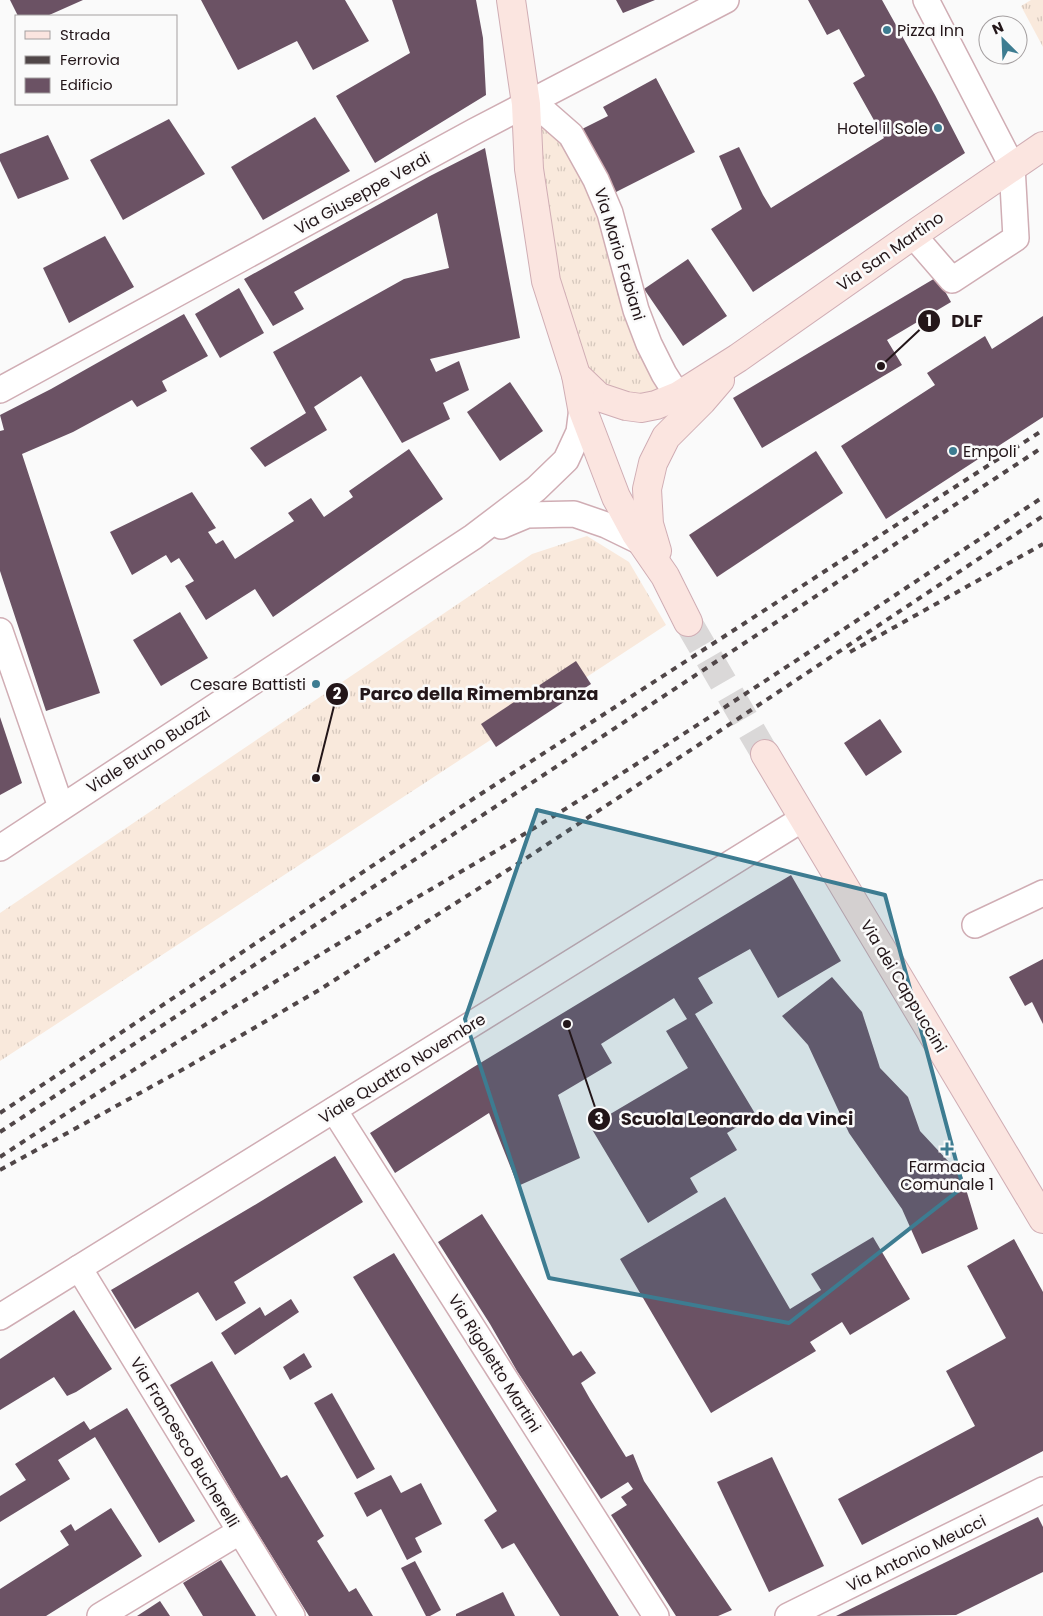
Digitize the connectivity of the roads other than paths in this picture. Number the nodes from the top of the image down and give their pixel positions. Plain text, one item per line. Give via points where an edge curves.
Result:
1 (511, 0) edge
2 (726, 0) edge
3 (926, 0) edge
4 (526, 104) junction
5 (1043, 146) edge
6 (1012, 166) junction
7 (913, 235) junction
8 (738, 358) junction
9 (572, 366) junction
10 (0, 390) edge
11 (678, 396) junction
12 (582, 408) junction
13 (473, 538) junction
14 (641, 542) junction
15 (665, 576) junction
16 (688, 622) tunnel mouth
17 (0, 631) edge
18 (765, 754) tunnel mouth
19 (61, 807) junction
20 (804, 818) junction
21 (0, 848) edge
22 (1043, 892) edge
23 (975, 925) dead end
24 (334, 1110) junction
25 (1043, 1219) edge
26 (78, 1268) junction
27 (0, 1317) edge
28 (1043, 1490) edge
29 (239, 1532) junction
30 (100, 1616) edge
31 (292, 1616) edge
32 (656, 1616) edge
33 (788, 1616) edge

1 - 4 main road
2 - 4 street, Via Giuseppe Verdi
3 - 6 street
4 - 9 main road via 529,169 546,281
4 - 10 street, Via Giuseppe Verdi
4 - 11 street, Via Mario Fabiani via 548,114 572,136 596,180 610,214 636,310 649,344
5 - 6 main road, Via San Martino
6 - 7 main road, Via San Martino
6 - 7 street via 1016,238 952,280
7 - 8 main road, Via San Martino
8 - 11 main road
8 - 15 main road via 666,437 653,463 647,489 649,524
9 - 11 main road via 599,397 626,406 641,408
9 - 12 main road
12 - 13 street, Viale Bruno Buozzi via 579,432 566,460 536,490
12 - 14 main road via 616,497
13 - 14 street, Viale Bruno Buozzi via 527,515 574,514
13 - 19 street, Viale Bruno Buozzi
14 - 15 main road
15 - 16 main road
17 - 19 street
18 - 20 main road, Via dei Cappuccini
19 - 21 street, Viale Bruno Buozzi
20 - 24 street, Viale Quattro Novembre
20 - 25 main road, Via dei Cappuccini
22 - 23 street
24 - 26 street, Viale Quattro Novembre
24 - 32 street, Via Rigoletto Martini
26 - 27 street, Viale Quattro Novembre
26 - 29 street, Via Francesco Bucherelli
28 - 33 street, Via Antonio Meucci
29 - 30 street
29 - 31 street, Via Francesco Bucherelli

